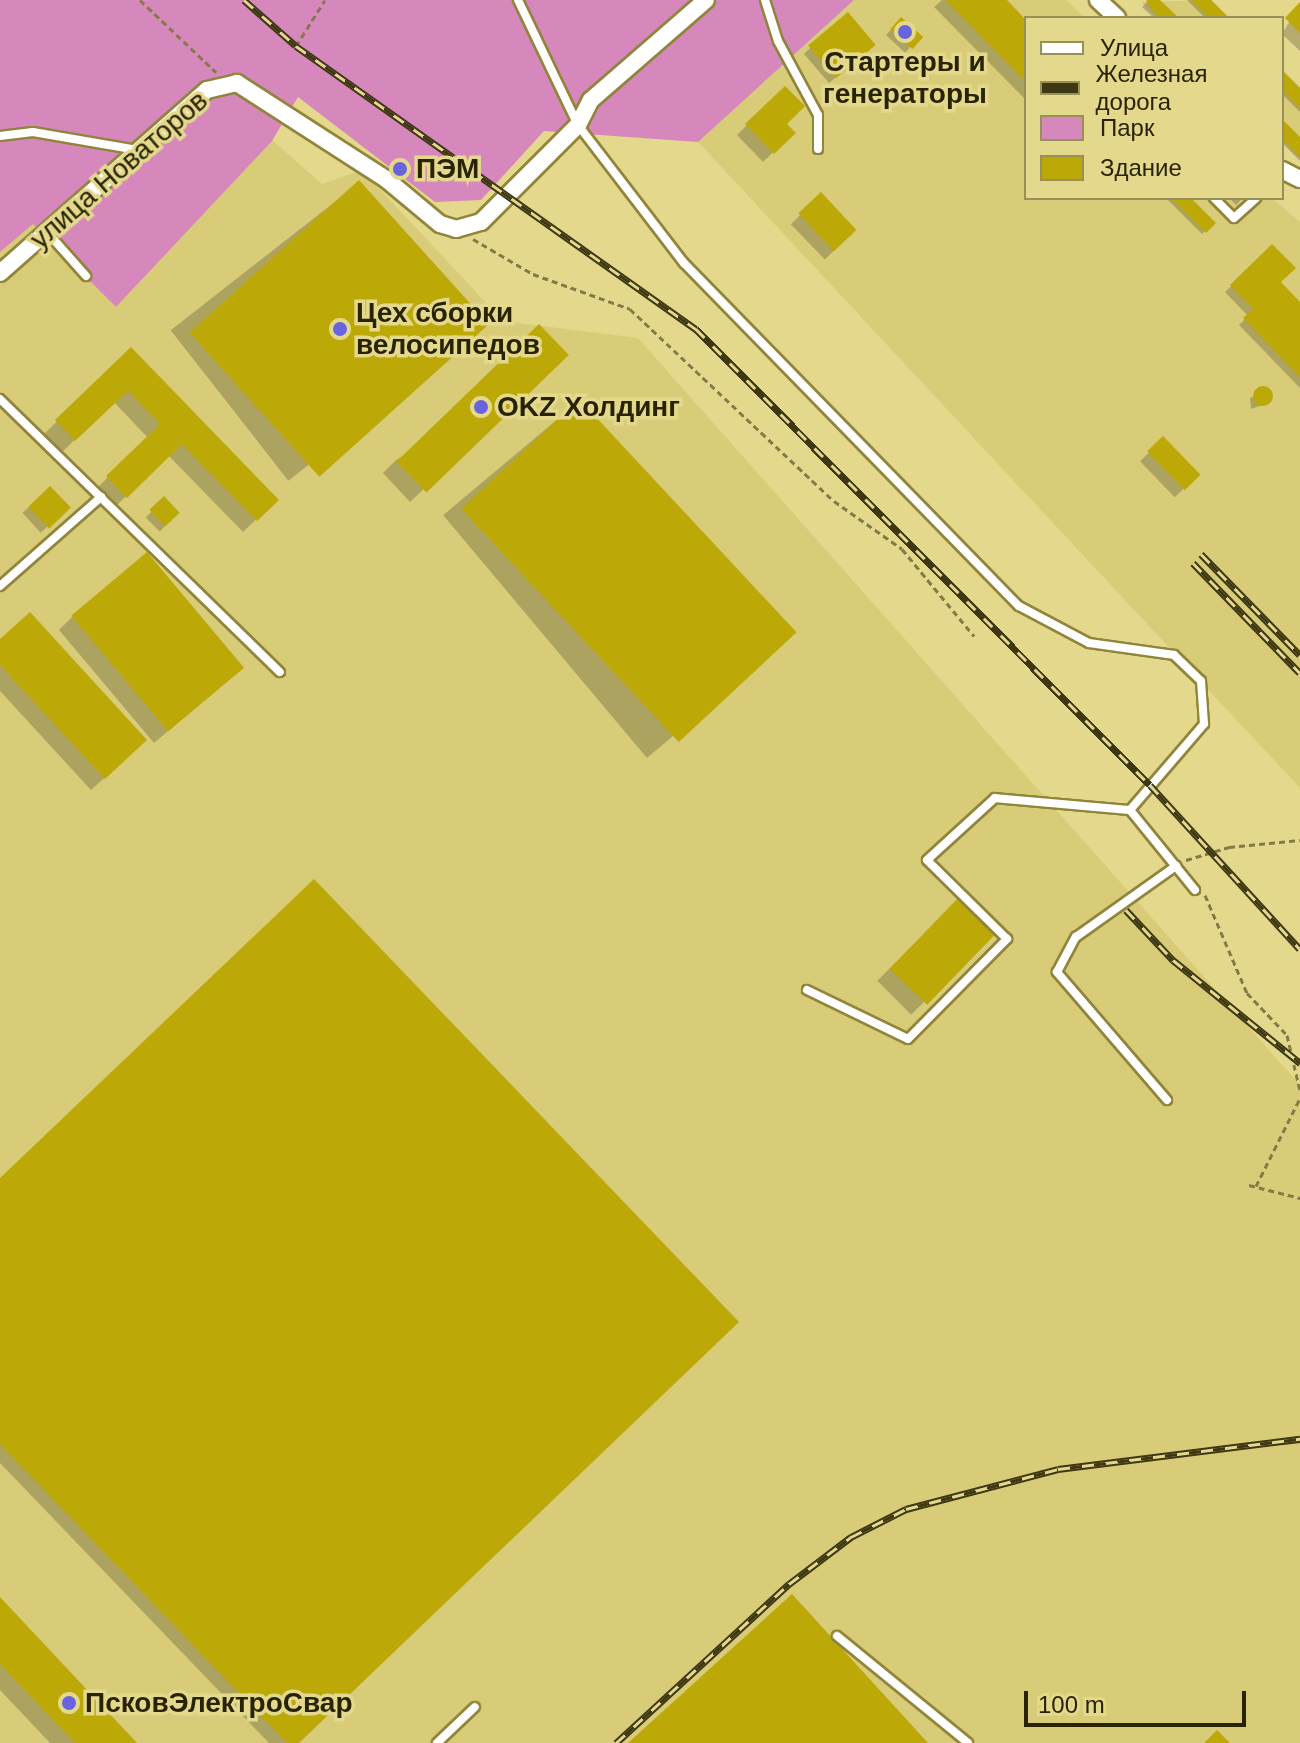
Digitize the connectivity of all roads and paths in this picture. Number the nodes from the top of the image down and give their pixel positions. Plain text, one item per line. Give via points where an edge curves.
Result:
1 (140, 0) edge
2 (325, 0) edge
3 (518, 0) edge
4 (706, 0) edge
5 (765, 0) edge
6 (1098, 0) edge
7 (1115, 16) edge
8 (296, 46) dead end
9 (223, 86) junction
10 (578, 125) junction
11 (0, 136) edge
12 (818, 149) dead end
13 (142, 151) junction
14 (1216, 200) edge
15 (1254, 200) edge
16 (448, 226) junction
17 (47, 232) junction
18 (0, 273) edge
19 (86, 276) dead end
20 (0, 399) edge
21 (101, 497) junction
22 (0, 586) edge
23 (974, 636) dead end
24 (280, 672) dead end
25 (1130, 810) junction
26 (1300, 840) edge
27 (1176, 866) junction
28 (1195, 890) joint
29 (807, 990) dead end
30 (1300, 1091) edge
31 (1300, 1098) edge
32 (1167, 1100) dead end
33 (1249, 1185) dead end
34 (1256, 1186) junction
35 (1300, 1198) edge
36 (837, 1636) dead end
37 (475, 1707) dead end
38 (437, 1743) edge
39 (968, 1743) edge

1 - 9 path
2 - 8 path
3 - 10 lane
4 - 10 street via 591,100
5 - 12 lane via 778,41 818,115
6 - 7 street
9 - 13 street, улица Новаторов via 207,90
9 - 16 street, улица Новаторов via 258,91
10 - 16 street via 481,222
10 - 25 lane via 684,263 1019,606 1089,643 1174,655 1201,681 1204,724
11 - 13 lane via 33,132
13 - 17 street, улица Новаторов
14 - 15 lane via 1234,218
16 - 23 path via 533,274 630,309 834,501 902,549
17 - 18 street, улица Новаторов
17 - 19 lane
20 - 21 lane
21 - 22 lane
21 - 24 lane
25 - 27 lane
25 - 29 lane via 995,798 927,860 1007,939 908,1039
26 - 27 path via 1229,847
27 - 28 lane
27 - 32 lane via 1076,937 1057,972
28 - 30 path via 1207,896 1247,993 1287,1035
31 - 34 path
33 - 34 path
34 - 35 path
36 - 39 lane
37 - 38 lane

